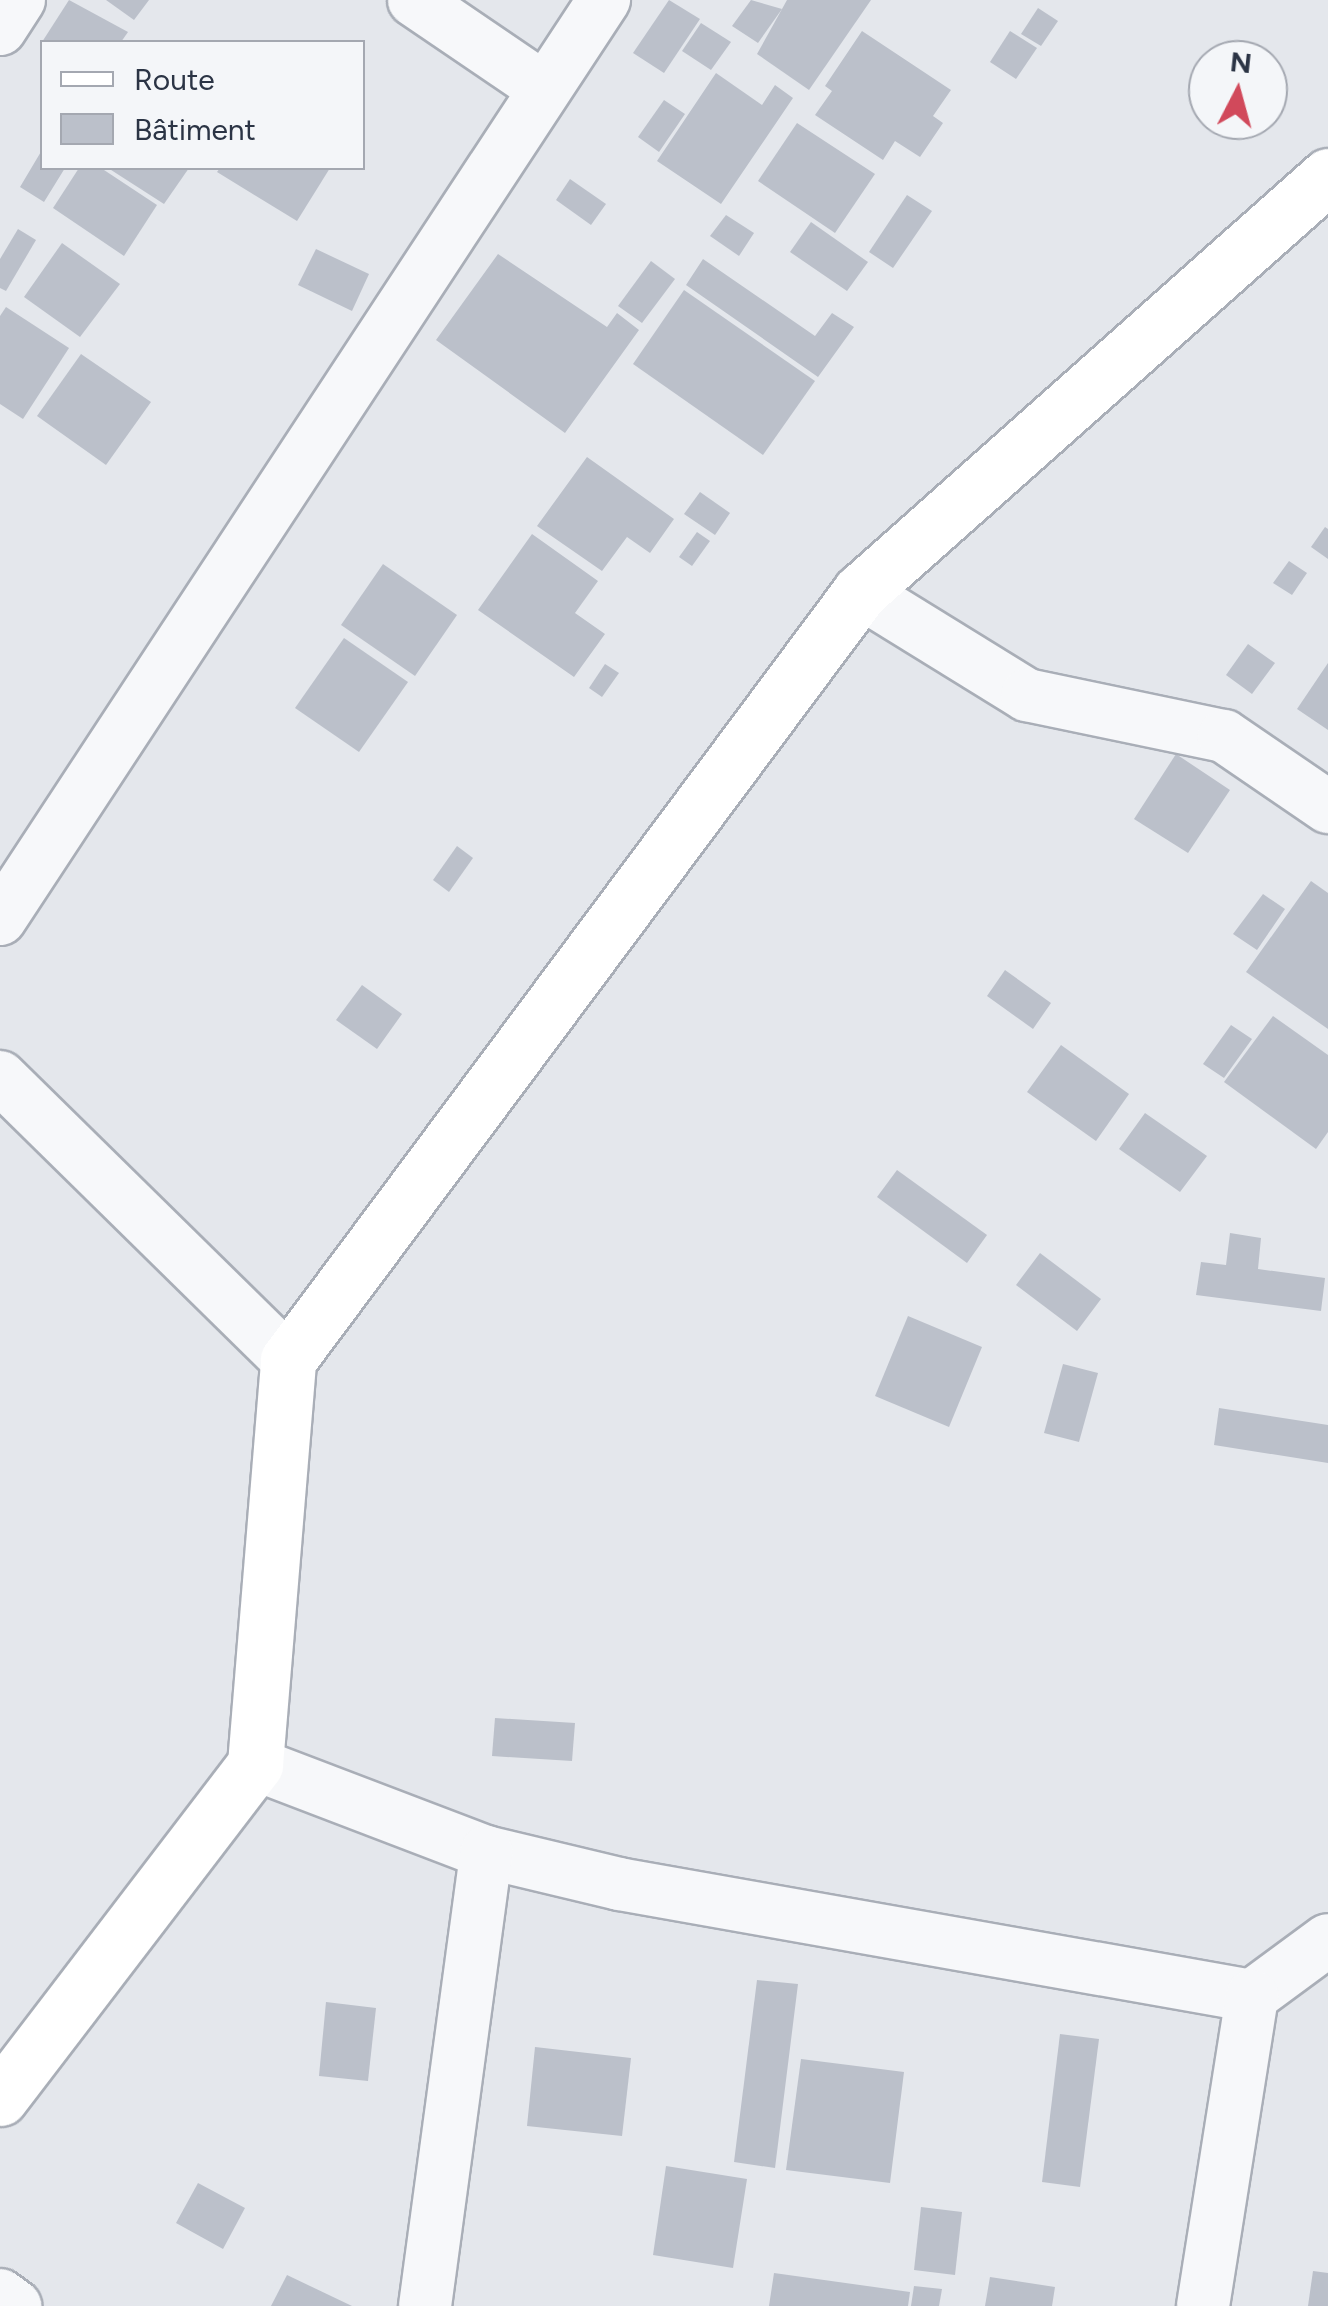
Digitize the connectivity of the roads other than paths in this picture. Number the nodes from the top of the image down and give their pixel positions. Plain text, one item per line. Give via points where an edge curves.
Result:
1 (19, 0) edge
2 (414, 0) edge
3 (604, 0) edge
4 (0, 29) edge
5 (545, 88) junction
6 (1328, 176) edge
7 (860, 592) junction
8 (1328, 807) edge
9 (0, 919) edge
10 (0, 1076) edge
11 (288, 1360) junction
12 (255, 1764) junction
13 (486, 1852) junction
14 (1328, 1932) edge
15 (1327, 1940) edge
16 (1252, 1996) junction
17 (0, 2098) edge
18 (0, 2295) edge
19 (14, 2306) edge
20 (425, 2306) edge
21 (1204, 2306) edge

1 - 4 street
2 - 5 street
3 - 5 street
5 - 9 street
6 - 7 street
7 - 8 street via 1026,695 1224,736
7 - 11 street
10 - 11 street
11 - 12 street
12 - 13 street
12 - 17 street
13 - 16 street via 619,1884
13 - 20 street
14 - 15 street
15 - 16 street
16 - 21 street
18 - 19 street

